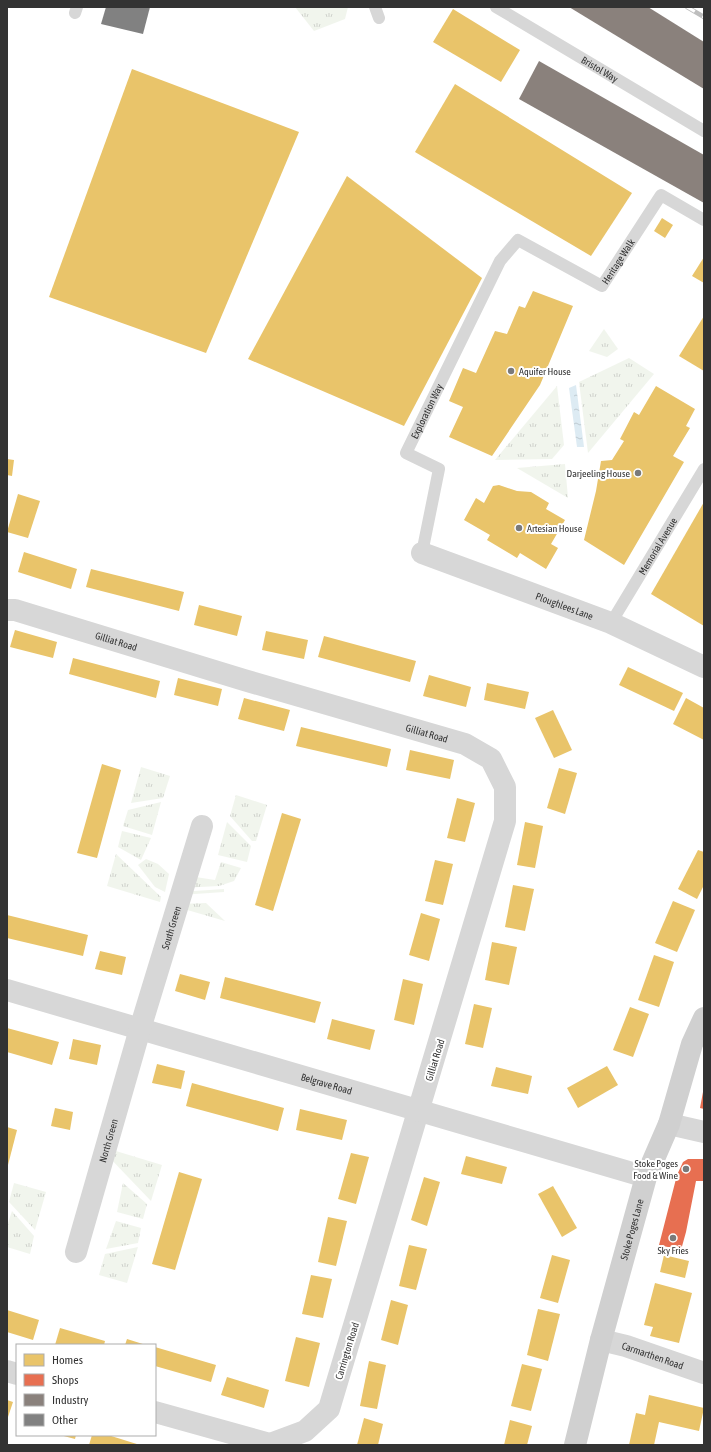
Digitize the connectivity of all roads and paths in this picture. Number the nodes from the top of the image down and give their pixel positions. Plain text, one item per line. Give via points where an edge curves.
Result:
1 (496, 7) edge
2 (704, 131) edge
3 (704, 220) edge
4 (500, 261) joint
5 (704, 469) edge
6 (422, 553) joint
7 (7, 610) edge
8 (611, 623) junction
9 (704, 667) edge
10 (202, 826) dead end
11 (7, 990) edge
12 (704, 1018) edge
13 (140, 1029) junction
14 (419, 1111) junction
15 (669, 1124) junction
16 (704, 1132) edge
17 (646, 1177) junction
18 (76, 1252) dead end
19 (601, 1340) junction
20 (704, 1373) edge
21 (156, 1412) edge
22 (575, 1445) edge

1 - 2 lane, Bristol Way
3 - 4 lane, Heritage Walk via 661,195 602,286 518,240
4 - 6 lane, Exploration Way via 406,453 439,469
5 - 8 lane, Memorial Avenue
6 - 8 street, Ploughlees Lane
7 - 14 street, Gilliat Road via 15,610 465,744 491,759 505,787 505,821
8 - 9 street, Ploughlees Lane
10 - 13 street, South Green
11 - 13 street, Belgrave Road
12 - 15 street, Stoke Poges Lane via 692,1044
13 - 14 street, Belgrave Road
13 - 18 street, North Green
14 - 17 street, Belgrave Road
14 - 21 street, Carrington Road via 329,1409 305,1431 270,1444
15 - 16 street
15 - 17 street, Stoke Poges Lane
17 - 19 street, Stoke Poges Lane
19 - 20 street, Carmarthen Road
19 - 22 street, Stoke Poges Lane

